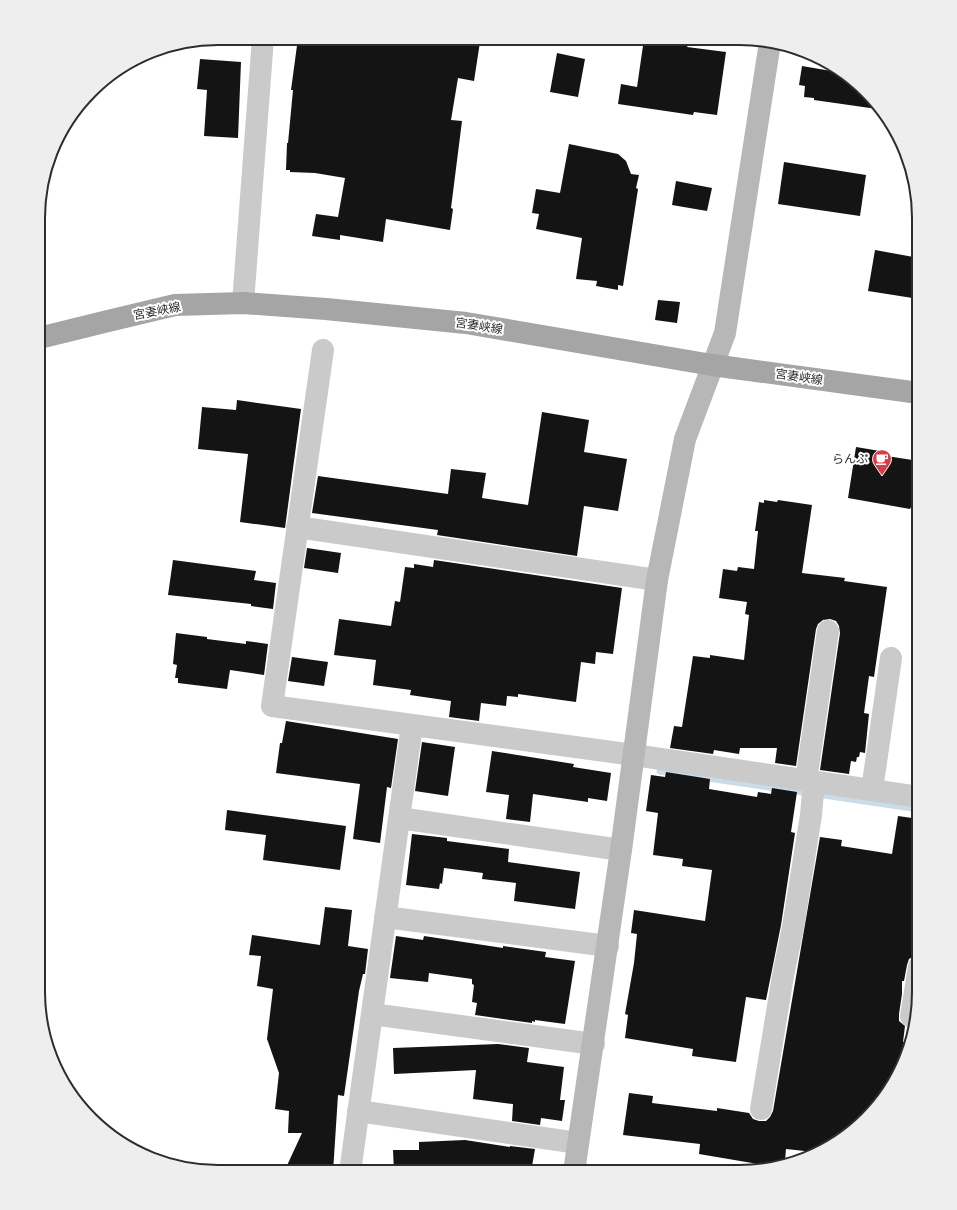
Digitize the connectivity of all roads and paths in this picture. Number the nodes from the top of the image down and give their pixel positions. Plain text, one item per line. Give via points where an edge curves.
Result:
1 (262, 45) edge
2 (769, 47) edge
3 (243, 303) junction
4 (45, 337) edge
5 (323, 350) dead end
6 (712, 365) junction
7 (912, 392) edge
8 (297, 527) junction
9 (657, 580) junction
10 (828, 631) dead end
11 (891, 658) dead end
12 (412, 725) junction
13 (634, 755) junction
14 (812, 786) junction
15 (872, 790) junction
16 (912, 796) edge
17 (399, 818) junction
18 (622, 850) junction
19 (385, 916) junction
20 (608, 946) junction
21 (372, 1014) junction
22 (594, 1044) junction
23 (761, 1109) dead end
24 (358, 1111) junction
25 (578, 1143) junction
26 (351, 1165) edge
27 (575, 1165) edge

1 - 3 street
2 - 6 street via 725,333
3 - 4 main road, 宮妻峡線 via 175,306
3 - 6 main road, 宮妻峡線 via 466,323
5 - 8 street
6 - 7 main road, 宮妻峡線
6 - 9 street via 685,439
8 - 9 street
8 - 12 street via 272,706
9 - 13 street
10 - 14 street
11 - 15 street
12 - 13 street
12 - 17 street
13 - 14 street
13 - 18 street
14 - 15 street
14 - 23 street via 794,927 783,976
15 - 16 street
17 - 18 street
17 - 19 street
18 - 20 street
19 - 20 street
19 - 21 street
20 - 22 street
21 - 22 street
21 - 24 street
22 - 25 street
24 - 25 street
24 - 26 street
25 - 27 street

